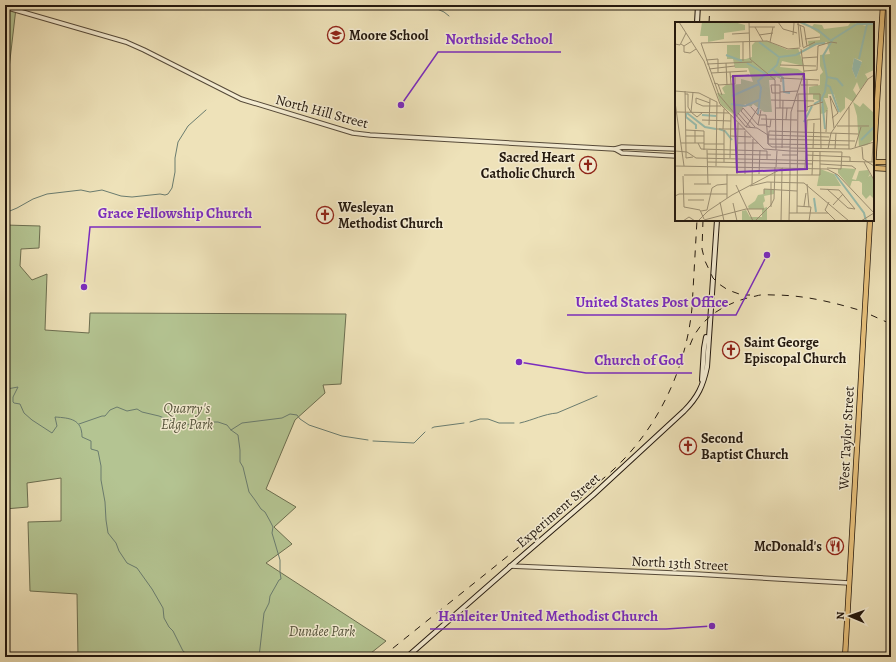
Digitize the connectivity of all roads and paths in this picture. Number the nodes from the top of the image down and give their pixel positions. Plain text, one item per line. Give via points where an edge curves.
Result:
1 (698, 5) edge
2 (883, 5) edge
3 (5, 8) edge
4 (697, 22) edge
5 (874, 146) edge
6 (614, 149) junction
7 (675, 150) edge
8 (675, 156) edge
9 (874, 162) edge
10 (891, 162) edge
11 (874, 168) edge
12 (891, 169) edge
13 (717, 221) edge
14 (870, 221) edge
15 (710, 319) junction
16 (702, 387) junction
17 (510, 566) junction
18 (850, 583) junction
19 (407, 657) edge
20 (845, 657) edge

1 - 4 main road
2 - 5 main road
3 - 6 street, North Hill Street via 130,44 241,99 353,133
6 - 7 street, North Hill Street via 622,147
6 - 8 street via 622,153
9 - 10 main road
11 - 12 main road
13 - 15 main road
14 - 18 main road, West Taylor Street
15 - 16 main road via 704,348
15 - 16 main road, Experiment Street via 707,367
16 - 17 main road, Experiment Street via 691,404 673,421 593,495
17 - 18 street, North 13th Street
17 - 19 main road, Experiment Street
18 - 20 main road, West Taylor Street

